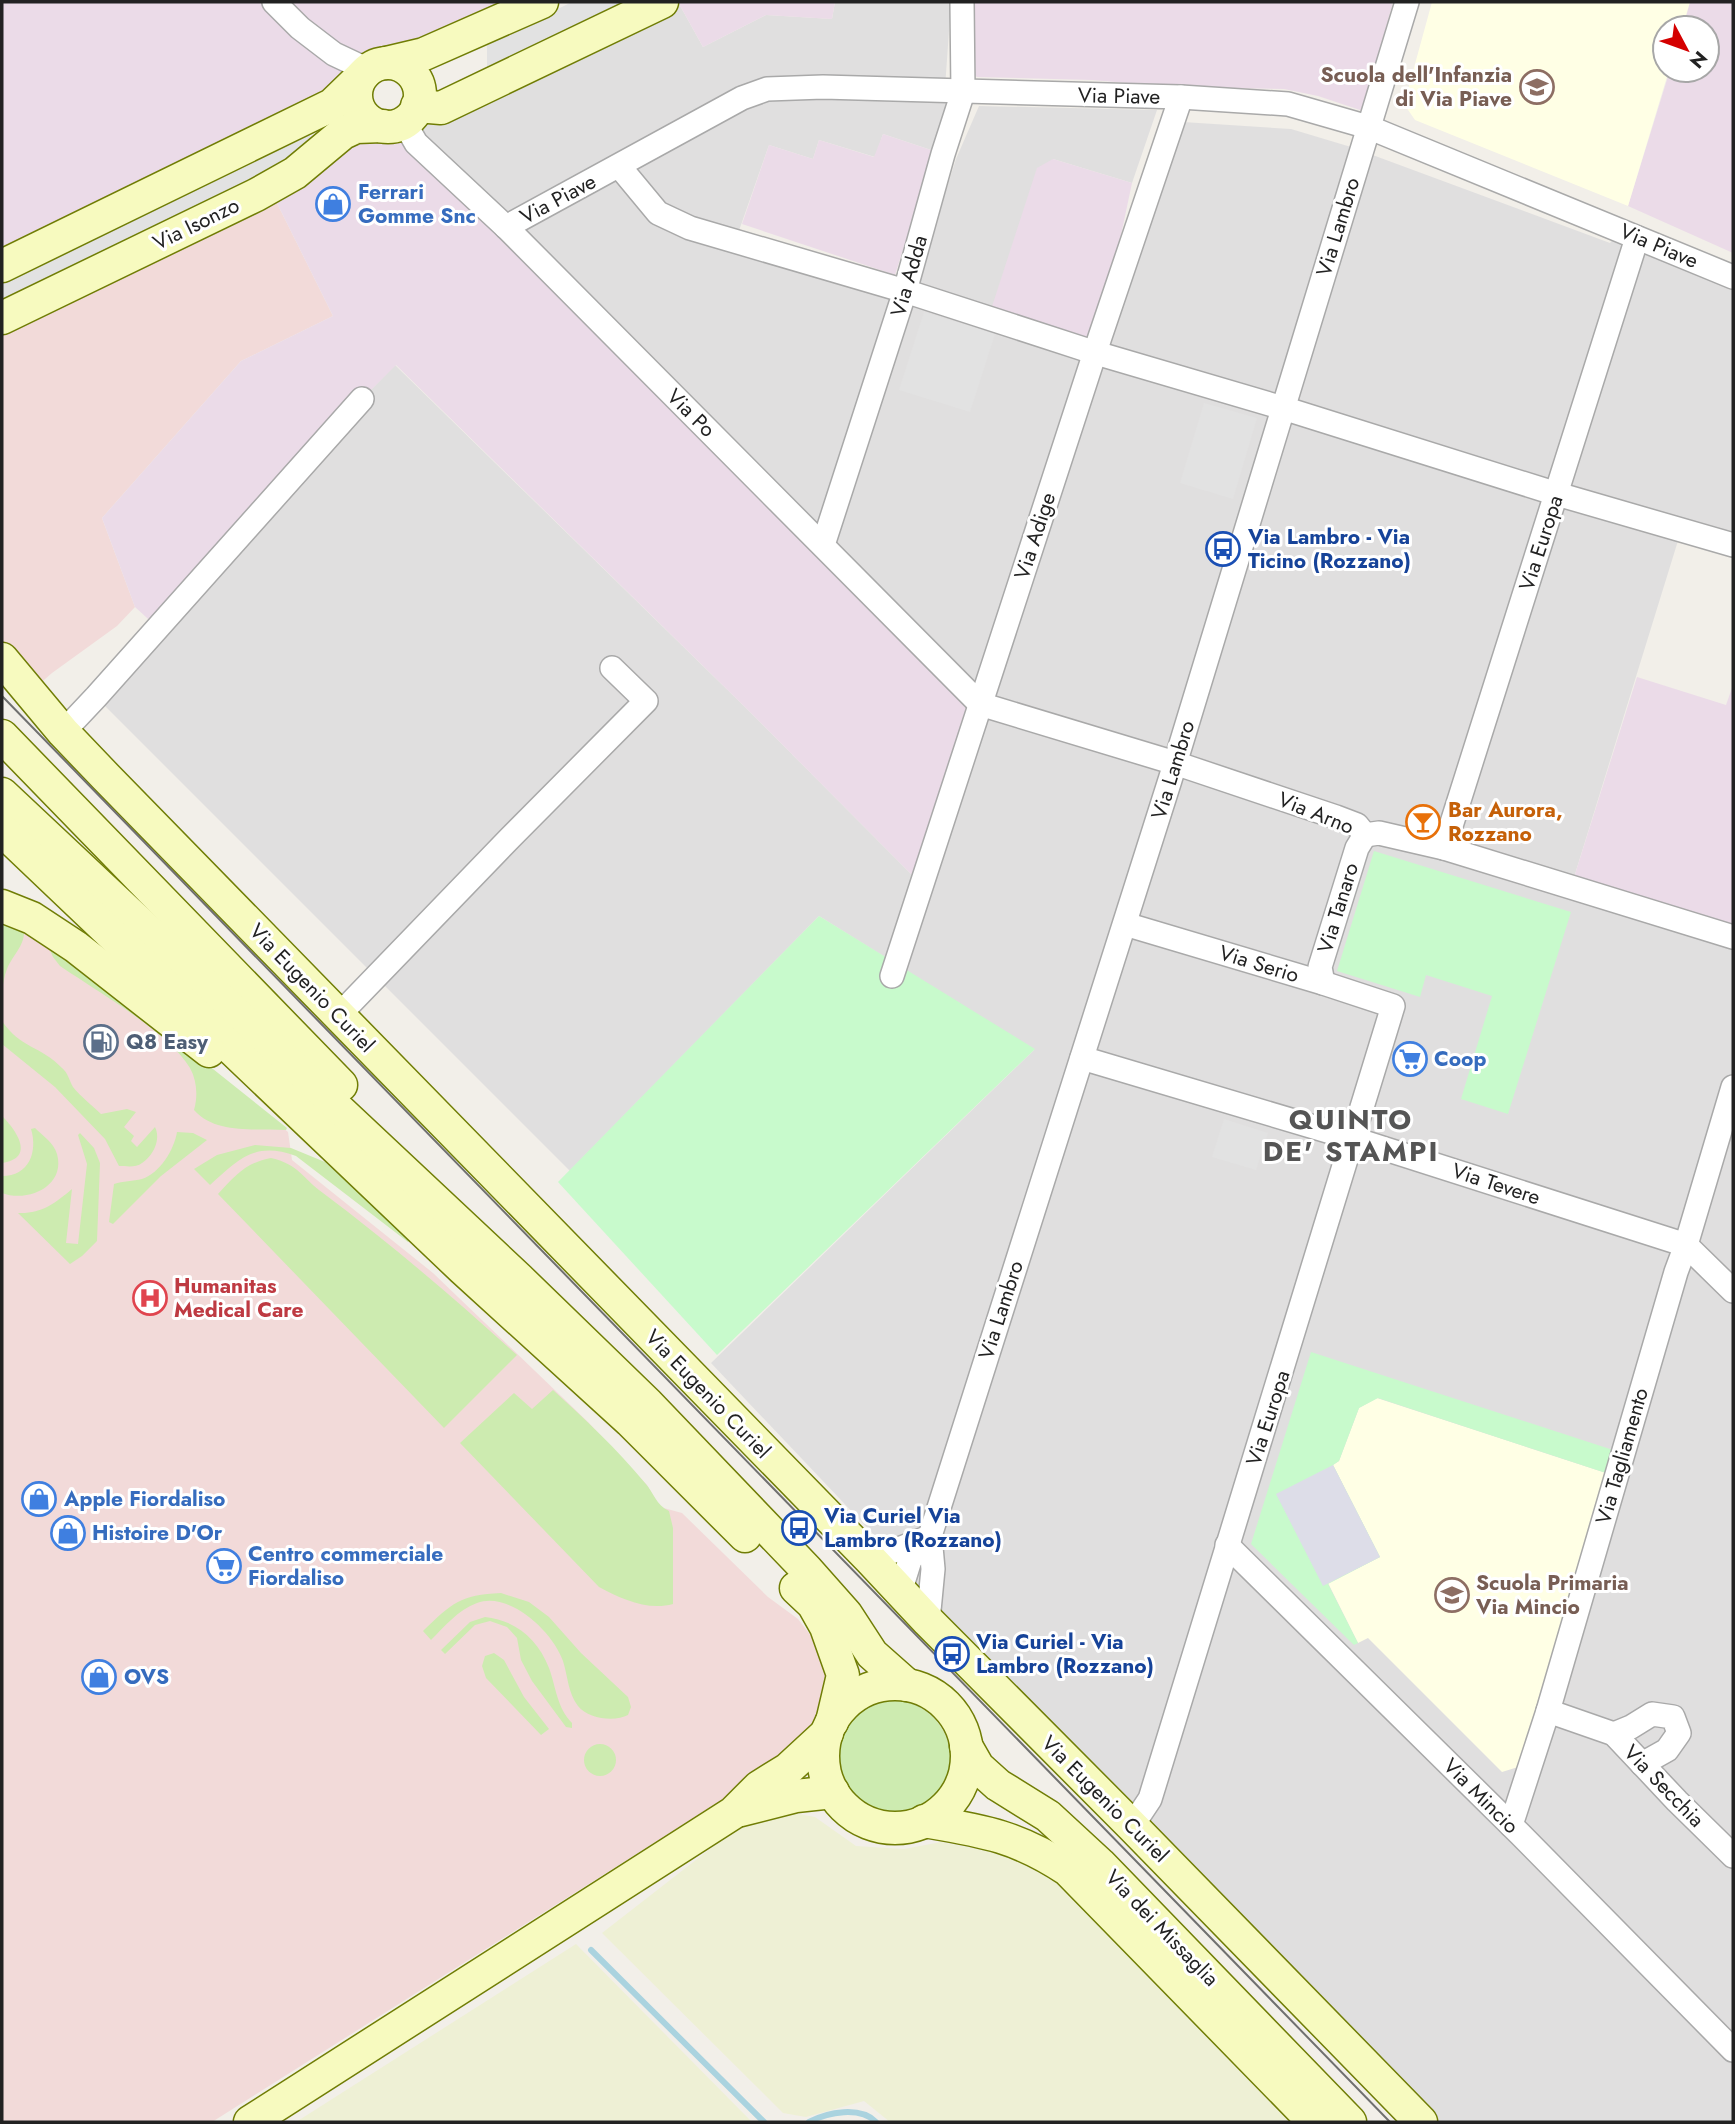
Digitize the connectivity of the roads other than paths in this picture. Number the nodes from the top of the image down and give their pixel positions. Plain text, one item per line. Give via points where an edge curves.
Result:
1 (274, 2) edge
2 (542, 2) edge
3 (662, 2) edge
4 (962, 2) edge
5 (1407, 2) edge
6 (373, 69) junction
7 (962, 92) junction
8 (1181, 97) junction
9 (401, 118) junction
10 (1368, 127) junction
11 (619, 166) junction
12 (506, 227) junction
13 (1637, 237) junction
14 (2, 266) edge
15 (1733, 277) edge
16 (905, 291) junction
17 (2, 318) edge
18 (1096, 353) junction
19 (362, 399) dead end
20 (1283, 408) junction
21 (1557, 494) junction
22 (823, 545) junction
23 (1733, 545) edge
24 (2, 659) edge
25 (612, 668) dead end
26 (980, 704) junction
27 (63, 732) junction
28 (2, 736) edge
29 (1175, 763) junction
30 (2, 794) edge
31 (2, 830) edge
32 (1365, 835) junction
33 (1444, 848) junction
34 (2, 906) edge
35 (1125, 924) junction
36 (1733, 937) edge
37 (892, 976) dead end
38 (1324, 983) junction
39 (1394, 1006) joint
40 (339, 1015) junction
41 (1082, 1058) junction
42 (1733, 1087) edge
43 (1352, 1138) junction
44 (334, 1161) dead end
45 (1686, 1245) junction
46 (519, 1279) junction
47 (1733, 1291) edge
48 (930, 1536) junction
49 (1227, 1545) junction
50 (871, 1560) junction
51 (900, 1592) junction
52 (928, 1621) junction
53 (906, 1685) junction
54 (1548, 1711) junction
55 (830, 1728) junction
56 (1614, 1734) junction
57 (966, 1746) junction
58 (1642, 1764) junction
59 (833, 1792) junction
60 (733, 1813) junction
61 (924, 1821) junction
62 (1511, 1825) junction
63 (1132, 1826) junction
64 (1733, 1856) edge
65 (1733, 2050) edge
66 (250, 2122) edge
67 (1314, 2122) edge
68 (1350, 2122) edge
69 (1421, 2122) edge

1 - 6 street via 334,54
2 - 6 main road via 425,54
3 - 9 main road, Via Isonzo via 441,108
4 - 7 street, Via Adda
5 - 10 street, Via Lambro
6 - 9 main road via 397,64 414,76 419,86
6 - 9 main road via 356,92 360,110 374,123
6 - 14 main road via 332,105
7 - 8 street, Via Piave
7 - 11 street, Via Piave via 767,89
7 - 16 street, Via Adda
8 - 10 street, Via Piave via 1288,104
8 - 18 street, Via Adige
9 - 12 street, Via Po via 416,143
9 - 17 main road, Via Isonzo via 343,133 304,166 256,195
10 - 13 street, Via Piave
10 - 20 street, Via Lambro
11 - 12 street, Via Piave
11 - 16 street via 659,213 690,228
12 - 22 street, Via Po
13 - 15 street, Via Piave
13 - 21 street, Via Europa
16 - 18 street
16 - 22 street, Via Adda
18 - 20 street
18 - 26 street, Via Adige
19 - 27 street
20 - 21 street
20 - 29 street, Via Lambro
21 - 23 street
21 - 33 street, Via Europa
22 - 26 street, Via Po
24 - 27 main road, Via Eugenio Curiel
25 - 40 street via 646,701
26 - 29 street, Via Arno
26 - 37 street, Via Adige
27 - 40 main road, Via Eugenio Curiel
28 - 46 main road via 459,1208
29 - 32 street, Via Arno via 1336,817 1357,825
29 - 35 street, Via Lambro
30 - 46 main road
31 - 55 main road via 630,1421 813,1604 844,1675
32 - 33 street, Via Arno via 1379,833
32 - 38 street, Via Tanaro via 1320,967
33 - 36 street, Via Arno
34 - 44 main road via 32,918 76,947 202,1045
35 - 38 street, Via Serio
35 - 41 street, Via Lambro
38 - 39 street, Via Serio
39 - 43 street, Via Europa
40 - 50 main road, Via Eugenio Curiel
41 - 43 street, Via Tevere
41 - 48 street, Via Lambro
42 - 45 street, Via Tagliamento
43 - 45 street, Via Tevere
43 - 49 street, Via Europa
45 - 47 street, Via Tevere
45 - 54 street, Via Tagliamento
46 - 53 main road via 648,1404 807,1570 846,1614 872,1654
48 - 50 street
48 - 51 street via 910,1560
48 - 52 street via 933,1569
49 - 62 street, Via Mincio
49 - 63 street, Via Europa via 1150,1799
50 - 51 main road, Via Eugenio Curiel
51 - 52 main road, Via Eugenio Curiel
52 - 63 main road, Via Eugenio Curiel
53 - 55 main road via 861,1693 847,1703
53 - 57 main road, Via dei Missaglia via 944,1703 960,1725
54 - 56 street, Via Secchia
54 - 62 street, Via Tagliamento
55 - 59 main road via 824,1759
55 - 60 main road
56 - 58 street, Via Secchia
56 - 58 street via 1651,1714 1673,1717 1679,1733 1667,1750
57 - 61 main road, Via dei Missaglia via 961,1785 945,1807
57 - 68 main road, Via dei Missaglia via 998,1785 1048,1816 1100,1864
58 - 64 street, Via Secchia
59 - 60 main road via 796,1796
59 - 61 main road, Via dei Missaglia via 848,1810 871,1824 897,1828
60 - 66 main road
61 - 67 main road, Via dei Missaglia via 1006,1838 1068,1870
62 - 65 street, Via Mincio
63 - 69 main road, Via Eugenio Curiel

